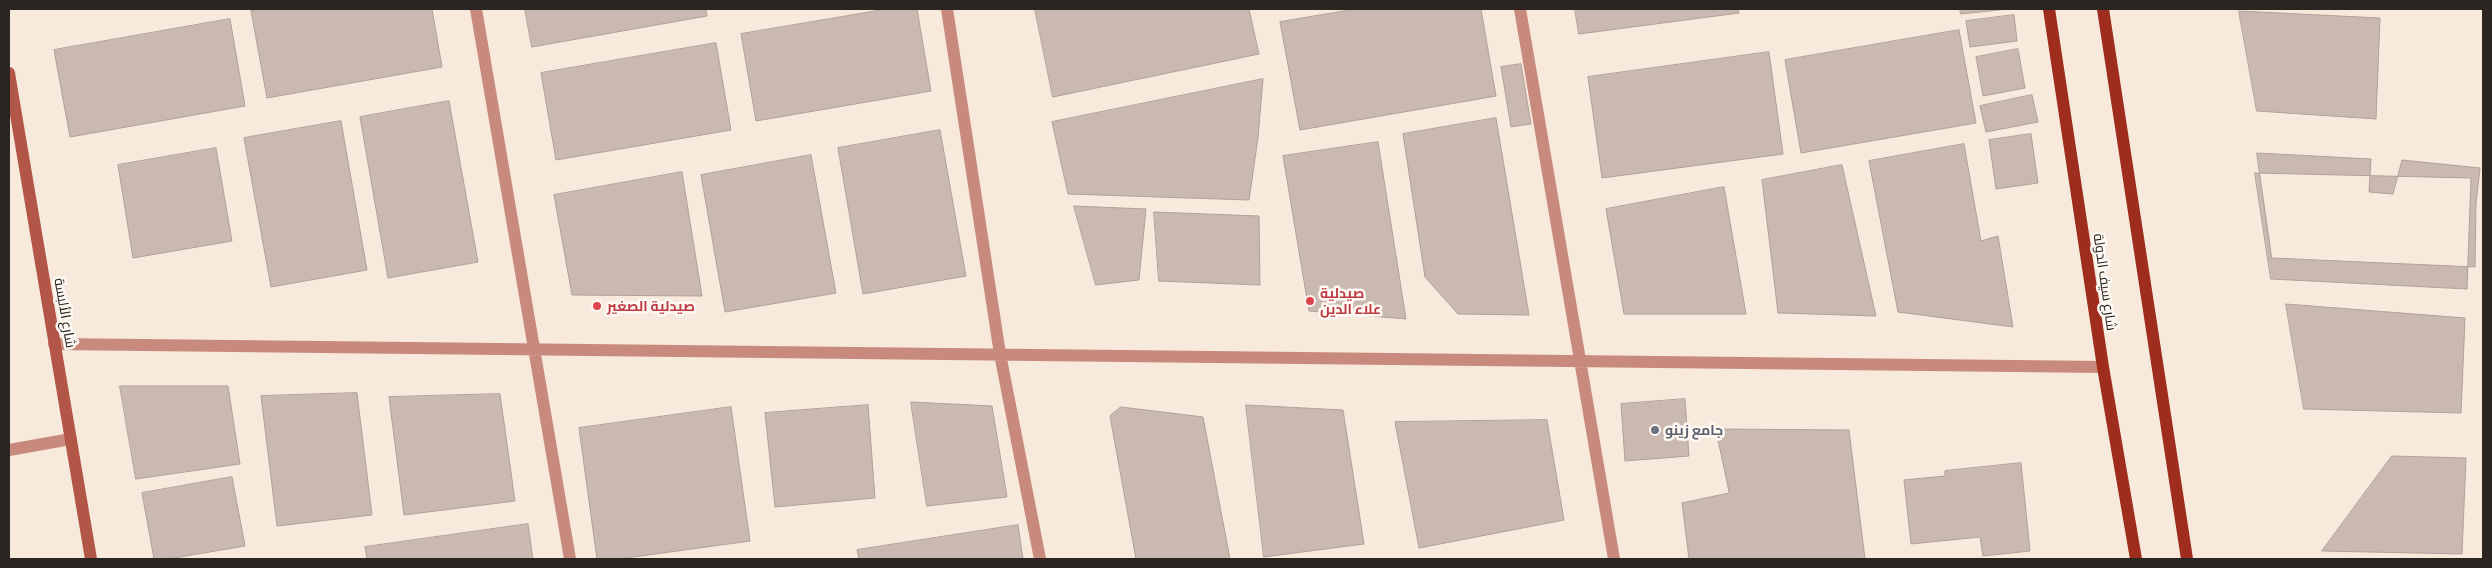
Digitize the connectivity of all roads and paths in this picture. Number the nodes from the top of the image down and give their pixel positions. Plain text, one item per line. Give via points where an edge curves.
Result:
1 (476, 9) edge
2 (947, 9) edge
3 (1520, 9) edge
4 (2049, 9) edge
5 (2103, 9) edge
6 (9, 73) edge
7 (54, 344) junction
8 (533, 349) junction
9 (1000, 354) junction
10 (1579, 361) junction
11 (2103, 367) junction
12 (71, 439) junction
13 (9, 450) edge
14 (91, 559) edge
15 (570, 559) edge
16 (1040, 559) edge
17 (1614, 559) edge
18 (2136, 559) edge
19 (2187, 559) edge

1 - 8 street
2 - 9 street
3 - 10 street
4 - 11 main road, شارع سيف الدولة
5 - 19 main road
6 - 7 main road, شارع الألبسة
7 - 8 street
7 - 12 main road, شارع الألبسة
8 - 9 street
8 - 15 street
9 - 10 street
9 - 16 street
10 - 11 street
10 - 17 street
11 - 18 main road, شارع سيف الدولة
12 - 13 street
12 - 14 main road, شارع الألبسة

